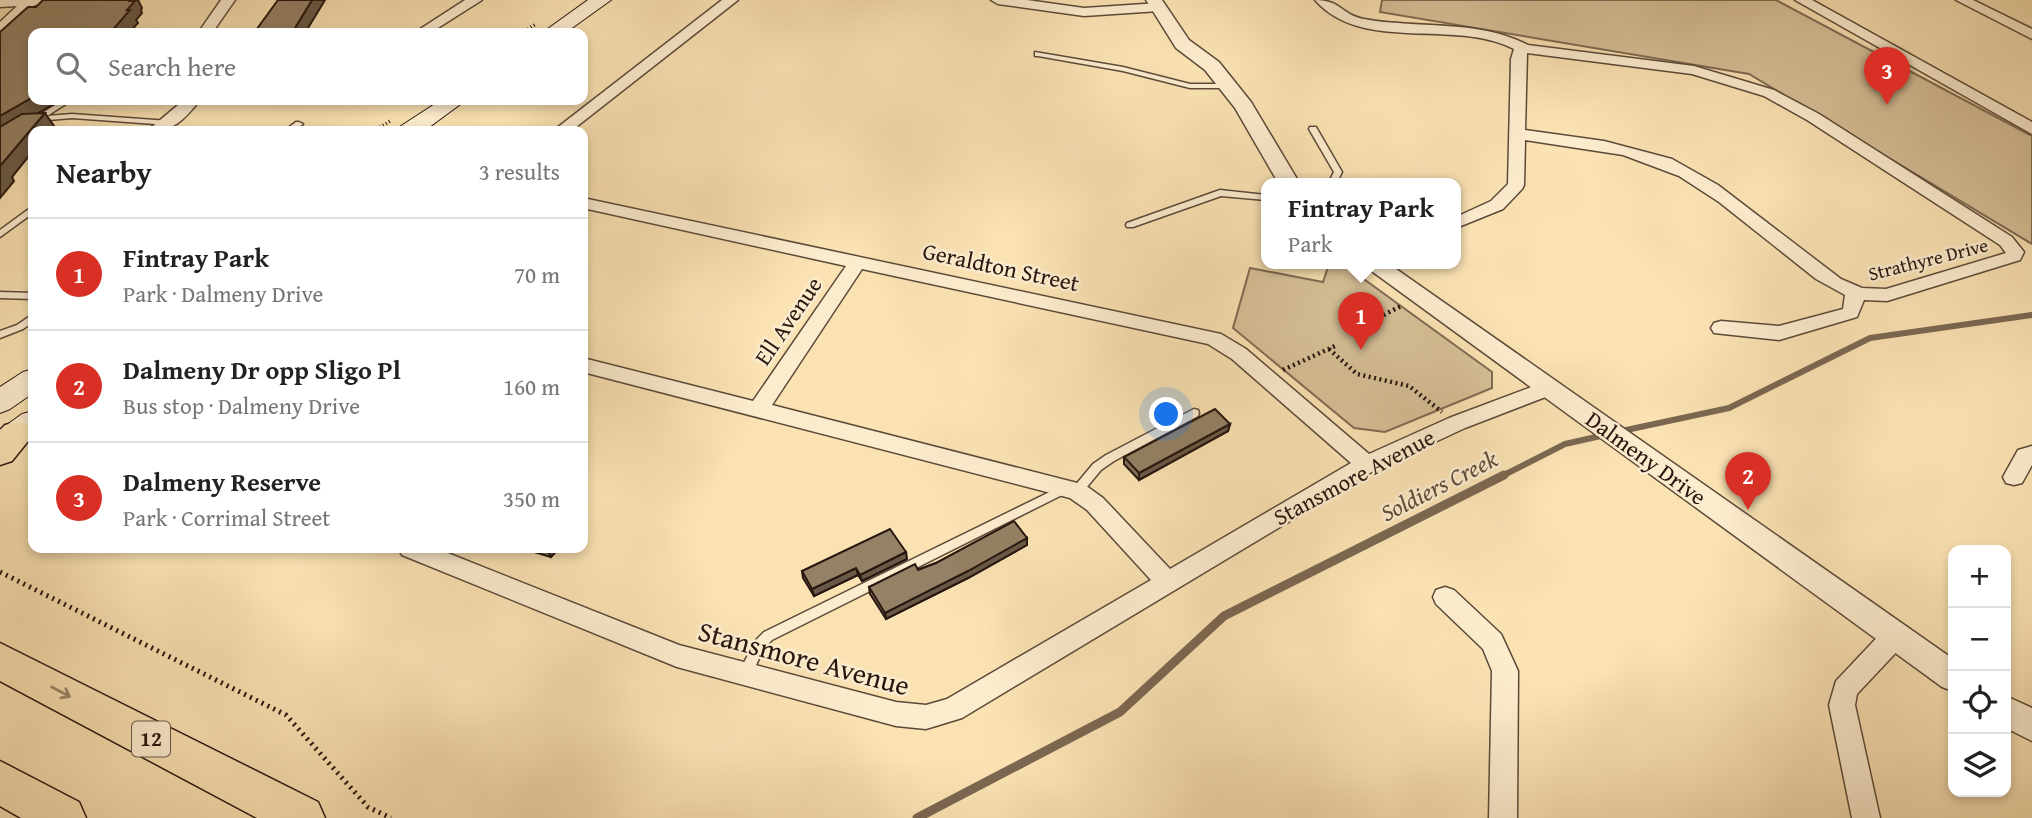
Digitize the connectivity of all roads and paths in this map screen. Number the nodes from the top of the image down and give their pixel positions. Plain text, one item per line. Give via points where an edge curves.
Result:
1 (47, 0) edge
2 (229, 0) edge
3 (475, 0) edge
4 (601, 0) edge
5 (731, 0) edge
6 (998, 0) edge
7 (1322, 0) edge
8 (1802, 0) edge
9 (1963, 0) edge
10 (31, 1) edge
11 (0, 2) edge
12 (1156, 4) edge
13 (209, 28) edge
14 (429, 28) edge
15 (559, 28) edge
16 (0, 29) edge
17 (2032, 35) edge
18 (1525, 49) junction
19 (1038, 54) dead end
20 (1228, 86) junction
21 (60, 105) edge
22 (186, 105) edge
23 (448, 105) edge
24 (37, 119) junction
25 (299, 124) dead end
26 (27, 125) edge
27 (154, 126) edge
28 (163, 126) edge
29 (296, 126) edge
30 (416, 126) edge
31 (567, 126) edge
32 (1313, 129) dead end
33 (2032, 129) edge
34 (1518, 134) junction
35 (1286, 178) edge
36 (1335, 178) edge
37 (1261, 197) edge
38 (588, 204) edge
39 (28, 213) edge
40 (1461, 220) edge
41 (1130, 225) dead end
42 (0, 233) edge
43 (858, 262) junction
44 (1385, 269) edge
45 (1854, 294) junction
46 (0, 295) edge
47 (28, 296) edge
48 (1420, 297) junction
49 (28, 321) edge
50 (1721, 328) dead end
51 (0, 335) edge
52 (1368, 335) dead end
53 (1335, 346) dead end
54 (1329, 349) junction
55 (588, 370) edge
56 (1266, 377) junction
57 (28, 382) edge
58 (1549, 388) junction
59 (0, 401) edge
60 (759, 408) junction
61 (1194, 413) dead end
62 (1457, 423) junction
63 (2032, 454) edge
64 (1367, 464) junction
65 (2014, 477) dead end
66 (1072, 489) junction
67 (432, 553) edge
68 (0, 572) edge
69 (1167, 582) junction
70 (1444, 597) dead end
71 (1895, 636) junction
72 (0, 661) edge
73 (1948, 673) edge
74 (745, 674) junction
75 (2011, 714) edge
76 (2032, 726) edge
77 (0, 782) edge
78 (63, 818) edge
79 (302, 818) edge
80 (391, 818) edge
81 (1503, 818) edge
82 (1866, 818) edge

1 - 10 street
2 - 13 street
3 - 14 street
4 - 15 main road
5 - 31 street
6 - 12 street via 1084,12
7 - 18 street via 1359,23 1472,33 1508,40
8 - 33 street
9 - 17 street
10 - 11 street
10 - 16 street
12 - 20 street via 1182,44 1206,60
18 - 34 street via 1519,54
18 - 45 street, Strathyre Drive via 1694,70 1769,93 2006,241 2015,252 2008,260 1887,295
19 - 20 lane via 1190,86
20 - 35 street
21 - 24 lane
22 - 28 street
23 - 30 main road
24 - 26 lane
24 - 27 lane via 72,116
25 - 29 lane
32 - 36 lane via 1338,172
34 - 40 street via 1517,177 1511,193 1497,205
34 - 45 street, Strathyre Drive via 1626,151 1684,171
37 - 41 lane via 1220,193
38 - 43 street, Geraldton Street
39 - 42 lane
43 - 56 street, Geraldton Street via 1199,334 1226,344
43 - 60 street, Ell Avenue
44 - 48 street, Dalmeny Drive
45 - 50 street via 1850,313 1836,319 1779,333
46 - 47 lane
48 - 52 path via 1371,321
48 - 58 street, Dalmeny Drive
49 - 51 lane
53 - 54 path
54 - 56 path
54 - 62 path via 1361,376 1416,390
55 - 60 street
56 - 64 street, Geraldton Street
57 - 59 main road
58 - 62 street, Stansmore Avenue
58 - 71 street, Dalmeny Drive
60 - 66 street
61 - 66 lane via 1110,458
62 - 64 street, Stansmore Avenue
63 - 65 street
64 - 69 street, Stansmore Avenue
66 - 69 street via 1095,504
66 - 74 lane via 768,636
67 - 74 street, Stansmore Avenue via 654,647
68 - 80 path via 286,715 368,807
69 - 74 street, Stansmore Avenue via 953,710 926,718
70 - 81 street via 1492,642 1505,671
71 - 73 street, Dalmeny Drive
71 - 82 street via 1845,689 1842,705
72 -> 79 main road, 12
75 - 76 street
77 - 78 main road

